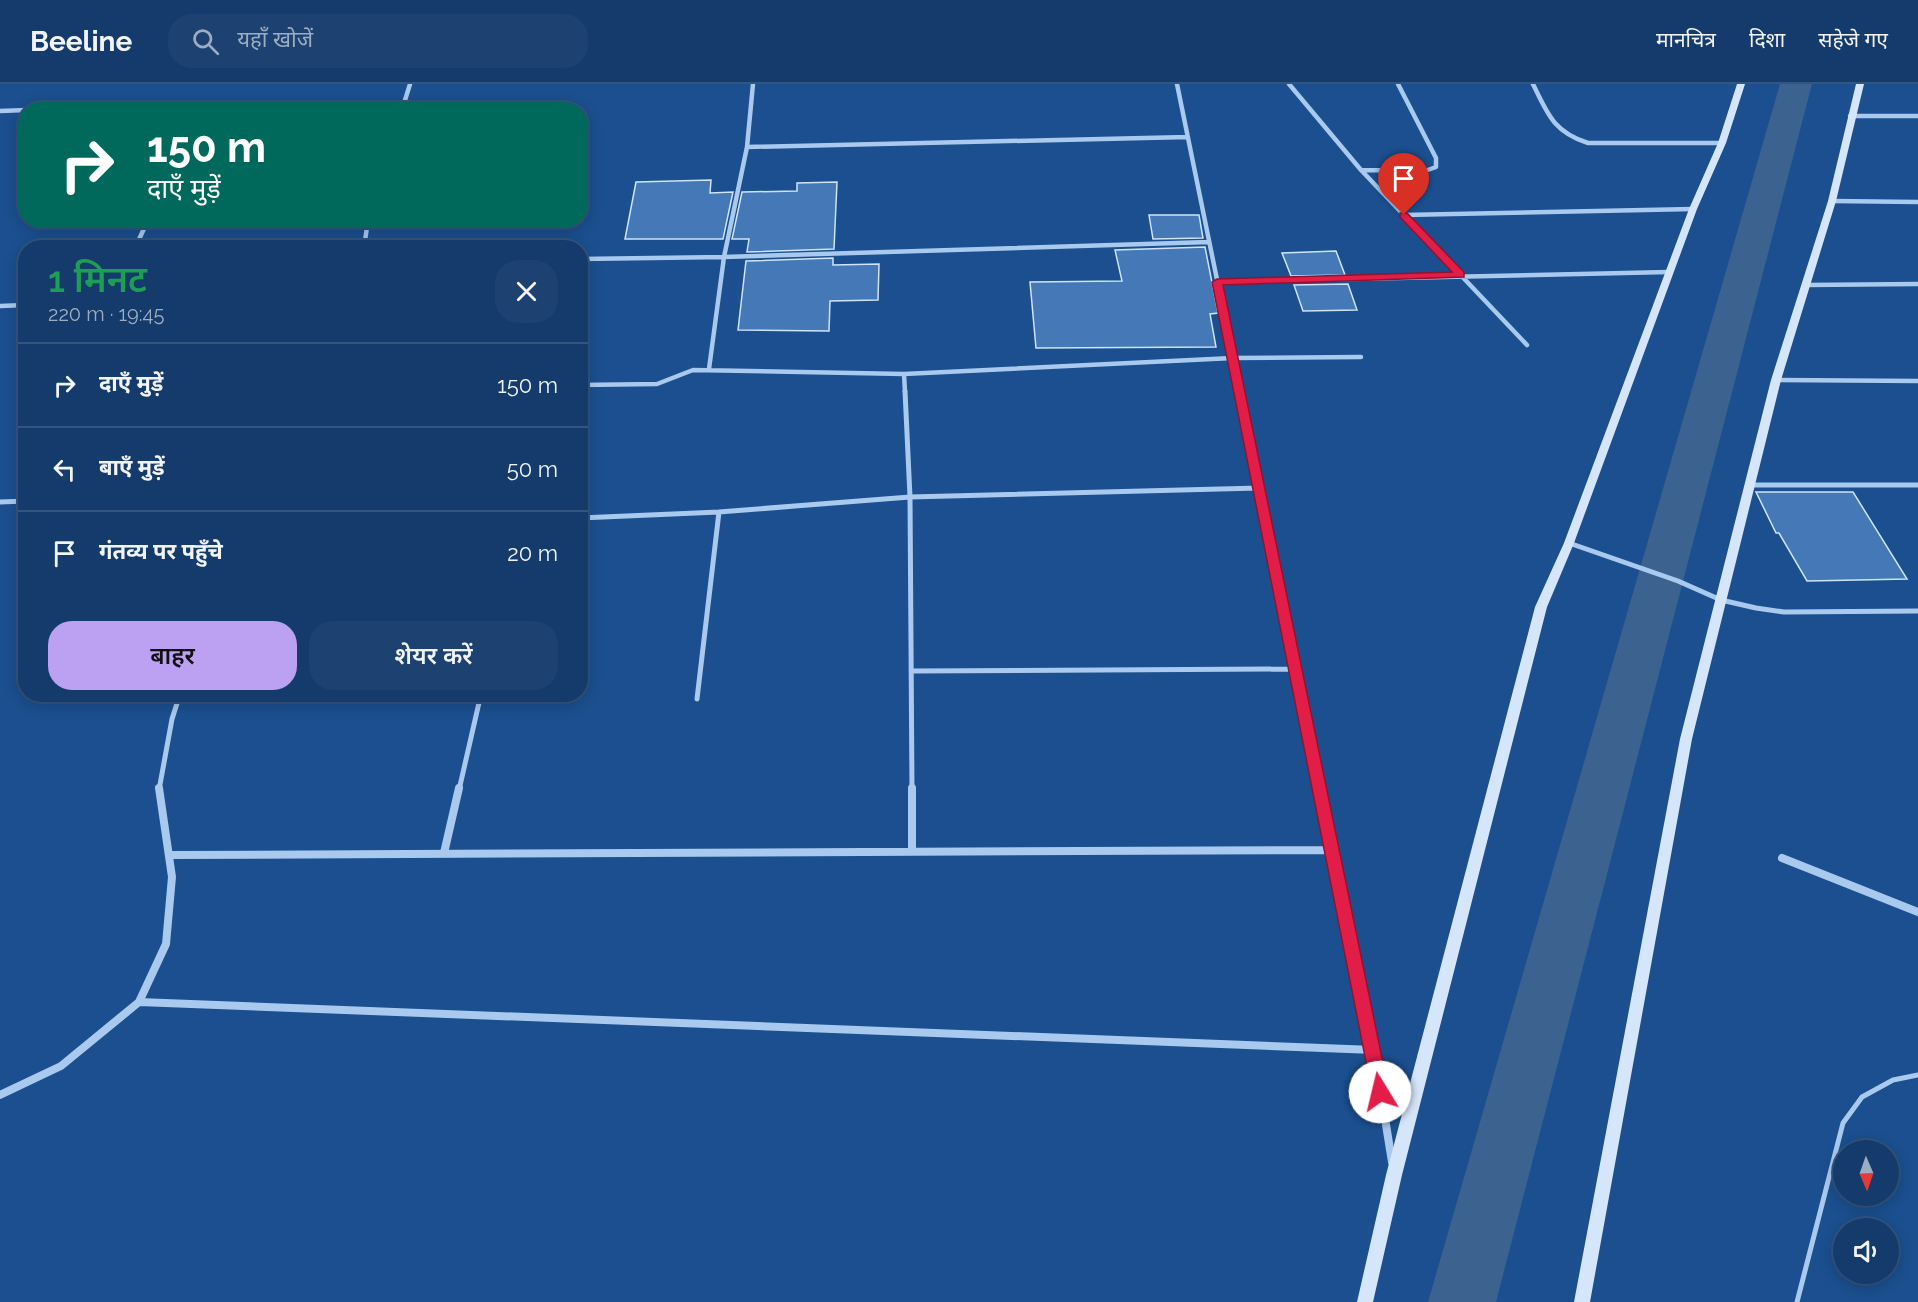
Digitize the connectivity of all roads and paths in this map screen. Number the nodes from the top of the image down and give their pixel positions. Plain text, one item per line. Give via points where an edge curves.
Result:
1 (410, 84) edge
2 (753, 84) edge
3 (1177, 84) edge
4 (1289, 84) edge
5 (1398, 84) edge
6 (1533, 84) edge
7 (1742, 84) edge
8 (1860, 84) edge
9 (404, 102) edge
10 (18, 110) edge
11 (0, 111) edge
12 (1850, 116) junction
13 (1918, 116) edge
14 (1188, 137) junction
15 (1722, 143) junction
16 (747, 147) junction
17 (1361, 170) junction
18 (1832, 201) junction
19 (1918, 202) edge
20 (1693, 209) junction
21 (1404, 215) junction
22 (1209, 242) junction
23 (724, 257) junction
24 (588, 259) edge
25 (1669, 272) junction
26 (1460, 274) junction
27 (1217, 282) junction
28 (1918, 284) edge
29 (1807, 285) junction
30 (18, 305) edge
31 (0, 306) edge
32 (1527, 345) dead end
33 (1361, 357) dead end
34 (1233, 358) junction
35 (709, 369) junction
36 (904, 374) junction
37 (1776, 380) junction
38 (1918, 381) edge
39 (588, 385) edge
40 (1749, 485) junction
41 (1918, 485) edge
42 (1259, 488) junction
43 (910, 497) junction
44 (18, 501) edge
45 (0, 502) edge
46 (719, 512) junction
47 (588, 518) edge
48 (1569, 543) junction
49 (1720, 600) junction
50 (1918, 611) edge
51 (1296, 669) junction
52 (911, 671) junction
53 (697, 699) dead end
54 (177, 702) edge
55 (479, 702) edge
56 (1333, 850) junction
57 (912, 852) junction
58 (444, 854) junction
59 (169, 855) junction
60 (1782, 858) dead end
61 (1918, 912) edge
62 (139, 1002) junction
63 (1374, 1050) junction
64 (1918, 1075) edge
65 (0, 1095) edge
66 (1394, 1175) junction
67 (1365, 1302) edge
68 (1582, 1302) edge
69 (1797, 1302) edge

1 - 9 street
2 - 16 street
3 - 14 street
4 - 17 street
5 - 17 street via 1436,158 1436,167 1425,171
6 - 15 street via 1551,119 1569,138 1588,143
7 - 15 street
8 - 12 street
10 - 11 street
12 - 13 street
12 - 18 street
14 - 16 street
14 - 22 street
15 - 20 street
16 - 23 street
17 - 21 street
18 - 19 street
18 - 29 street
20 - 21 street
20 - 25 street
21 - 26 street
22 - 23 street
22 - 27 street
23 - 24 street
23 - 35 street
25 - 26 street
25 - 48 street
26 - 27 street
26 - 32 street
27 - 34 street
28 - 29 street
29 - 37 street
30 - 31 street
33 - 34 street
34 - 36 street
34 - 42 street
35 - 36 street
35 - 39 street via 693,370 657,384
36 - 43 street
37 - 38 street
37 - 40 street
40 - 41 street
40 - 49 street
42 - 43 street
42 - 51 street
43 - 46 street
43 - 52 street
44 - 45 street
46 - 47 street
46 - 53 street
48 - 49 street
48 - 66 street via 1541,607
49 - 50 street via 1784,612
49 - 68 street via 1686,739
51 - 52 street
51 - 56 street
52 - 57 street
54 - 59 street via 159,788
55 - 58 street
56 - 57 street
56 - 63 street
57 - 58 street
58 - 59 street
59 - 62 street via 172,877 166,944
60 - 61 street
62 - 63 street
62 - 65 street via 61,1066
63 - 66 street
64 - 69 lane via 1893,1080 1862,1097 1843,1123
66 - 67 street

